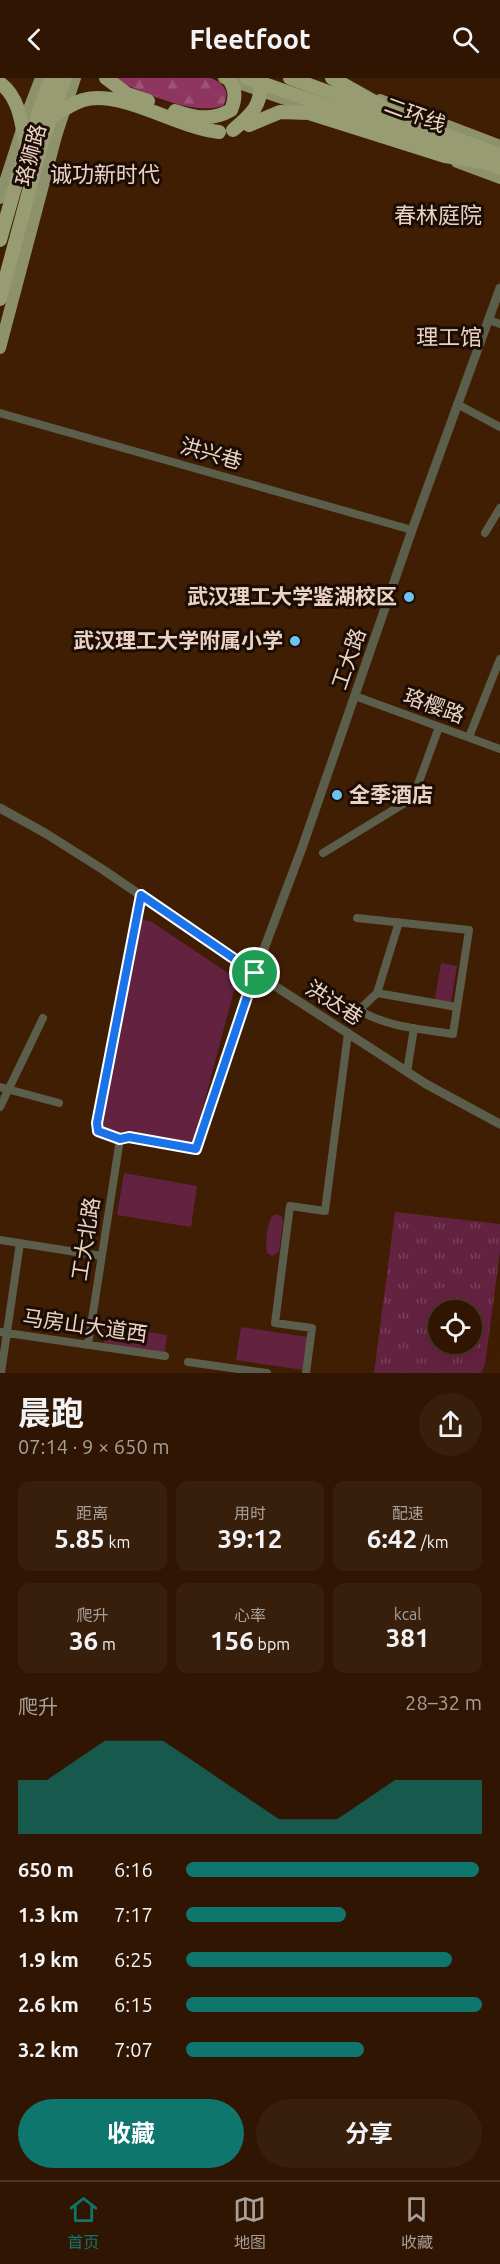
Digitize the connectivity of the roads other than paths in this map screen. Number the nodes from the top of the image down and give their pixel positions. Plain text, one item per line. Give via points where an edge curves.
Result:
1 (33, 78) edge
2 (41, 78) edge
3 (51, 78) edge
4 (65, 78) edge
5 (75, 78) edge
6 (106, 78) edge
7 (226, 78) edge
8 (247, 78) edge
9 (260, 78) edge
10 (290, 78) edge
11 (322, 78) edge
12 (332, 78) edge
13 (0, 83) edge
14 (30, 107) junction
15 (50, 118) junction
16 (412, 123) junction
17 (233, 130) junction
18 (500, 146) edge
19 (26, 148) junction
20 (500, 155) edge
21 (483, 162) junction
22 (500, 168) edge
23 (500, 178) edge
24 (0, 198) edge
25 (0, 240) edge
26 (500, 288) edge
27 (0, 299) edge
28 (489, 317) junction
29 (500, 319) edge
30 (500, 324) edge
31 (0, 348) edge
32 (457, 404) junction
33 (0, 414) edge
34 (500, 427) edge
35 (500, 508) edge
36 (412, 530) junction
37 (485, 533) dead end
38 (500, 659) edge
39 (355, 696) junction
40 (439, 727) junction
41 (469, 737) junction
42 (500, 749) edge
43 (0, 808) edge
44 (323, 853) dead end
45 (141, 895) junction
46 (357, 918) dead end
47 (399, 922) junction
48 (255, 973) junction
49 (376, 993) junction
50 (457, 1007) junction
51 (43, 1018) dead end
52 (414, 1028) junction
53 (348, 1033) junction
54 (407, 1072) junction
55 (4, 1088) edge
56 (59, 1103) dead end
57 (0, 1107) edge
58 (500, 1124) edge
59 (120, 1139) junction
60 (0, 1240) edge
61 (20, 1243) junction
62 (101, 1256) junction
63 (4, 1332) edge
64 (88, 1345) junction
65 (165, 1356) dead end
66 (188, 1362) dead end
67 (223, 1370) edge
68 (1, 1373) edge
69 (267, 1373) edge
70 (306, 1373) edge

1 - 14 main road
2 - 14 main road, 珞狮路
3 - 19 highway
4 - 15 highway
5 - 31 main road, 珞狮路
6 - 7 highway, bridge via 127,94 189,116 208,118 231,110 235,94
7 - 23 main road
8 - 21 highway, 二环线, bridge
9 - 17 highway, bridge via 259,99 253,113
10 - 16 highway, bridge
11 - 18 main road
12 - 16 highway, bridge
13 - 19 highway, bridge via 11,93
14 - 24 main road, 珞狮路
15 - 17 highway, bridge via 73,104 101,98 206,130
15 - 27 highway
16 - 20 highway
17 - 21 highway, bridge via 280,112 309,113 446,156
19 - 25 highway
21 - 22 highway, 二环线
26 - 28 street, 工大路
28 - 29 street
28 - 30 street
28 - 32 street, 工大路
32 - 34 street
32 - 36 street, 工大路
33 - 36 street, 洪兴巷
35 - 37 street
36 - 39 street, 工大路
38 - 41 street
39 - 40 street, 珞樱路
39 - 48 street, 工大路
40 - 41 street, 珞樱路
40 - 44 street via 413,798
41 - 42 street, 珞樱路
43 - 45 street, 洪达巷
45 - 48 street, 洪达巷
45 - 59 street via 97,1123 98,1131
46 - 47 street
47 - 49 street
47 - 50 street via 469,930
48 - 53 street, 洪达巷
48 - 59 street via 196,1149 129,1137
49 - 50 street
49 - 52 street via 360,1011
50 - 52 street via 453,1034
51 - 55 street
52 - 54 street
53 - 54 street, 洪达巷
53 - 70 street via 325,1211 290,1206 275,1323 312,1328
54 - 58 street, 洪达巷
55 - 56 street
55 - 57 street
59 - 62 street, 工大北路
60 - 61 street
61 - 62 street
61 - 63 street
62 - 64 street, 工大北路
63 - 64 street, 马房山大道西
63 - 68 street
64 - 65 street, 马房山大道西
66 - 67 street
67 - 69 street

